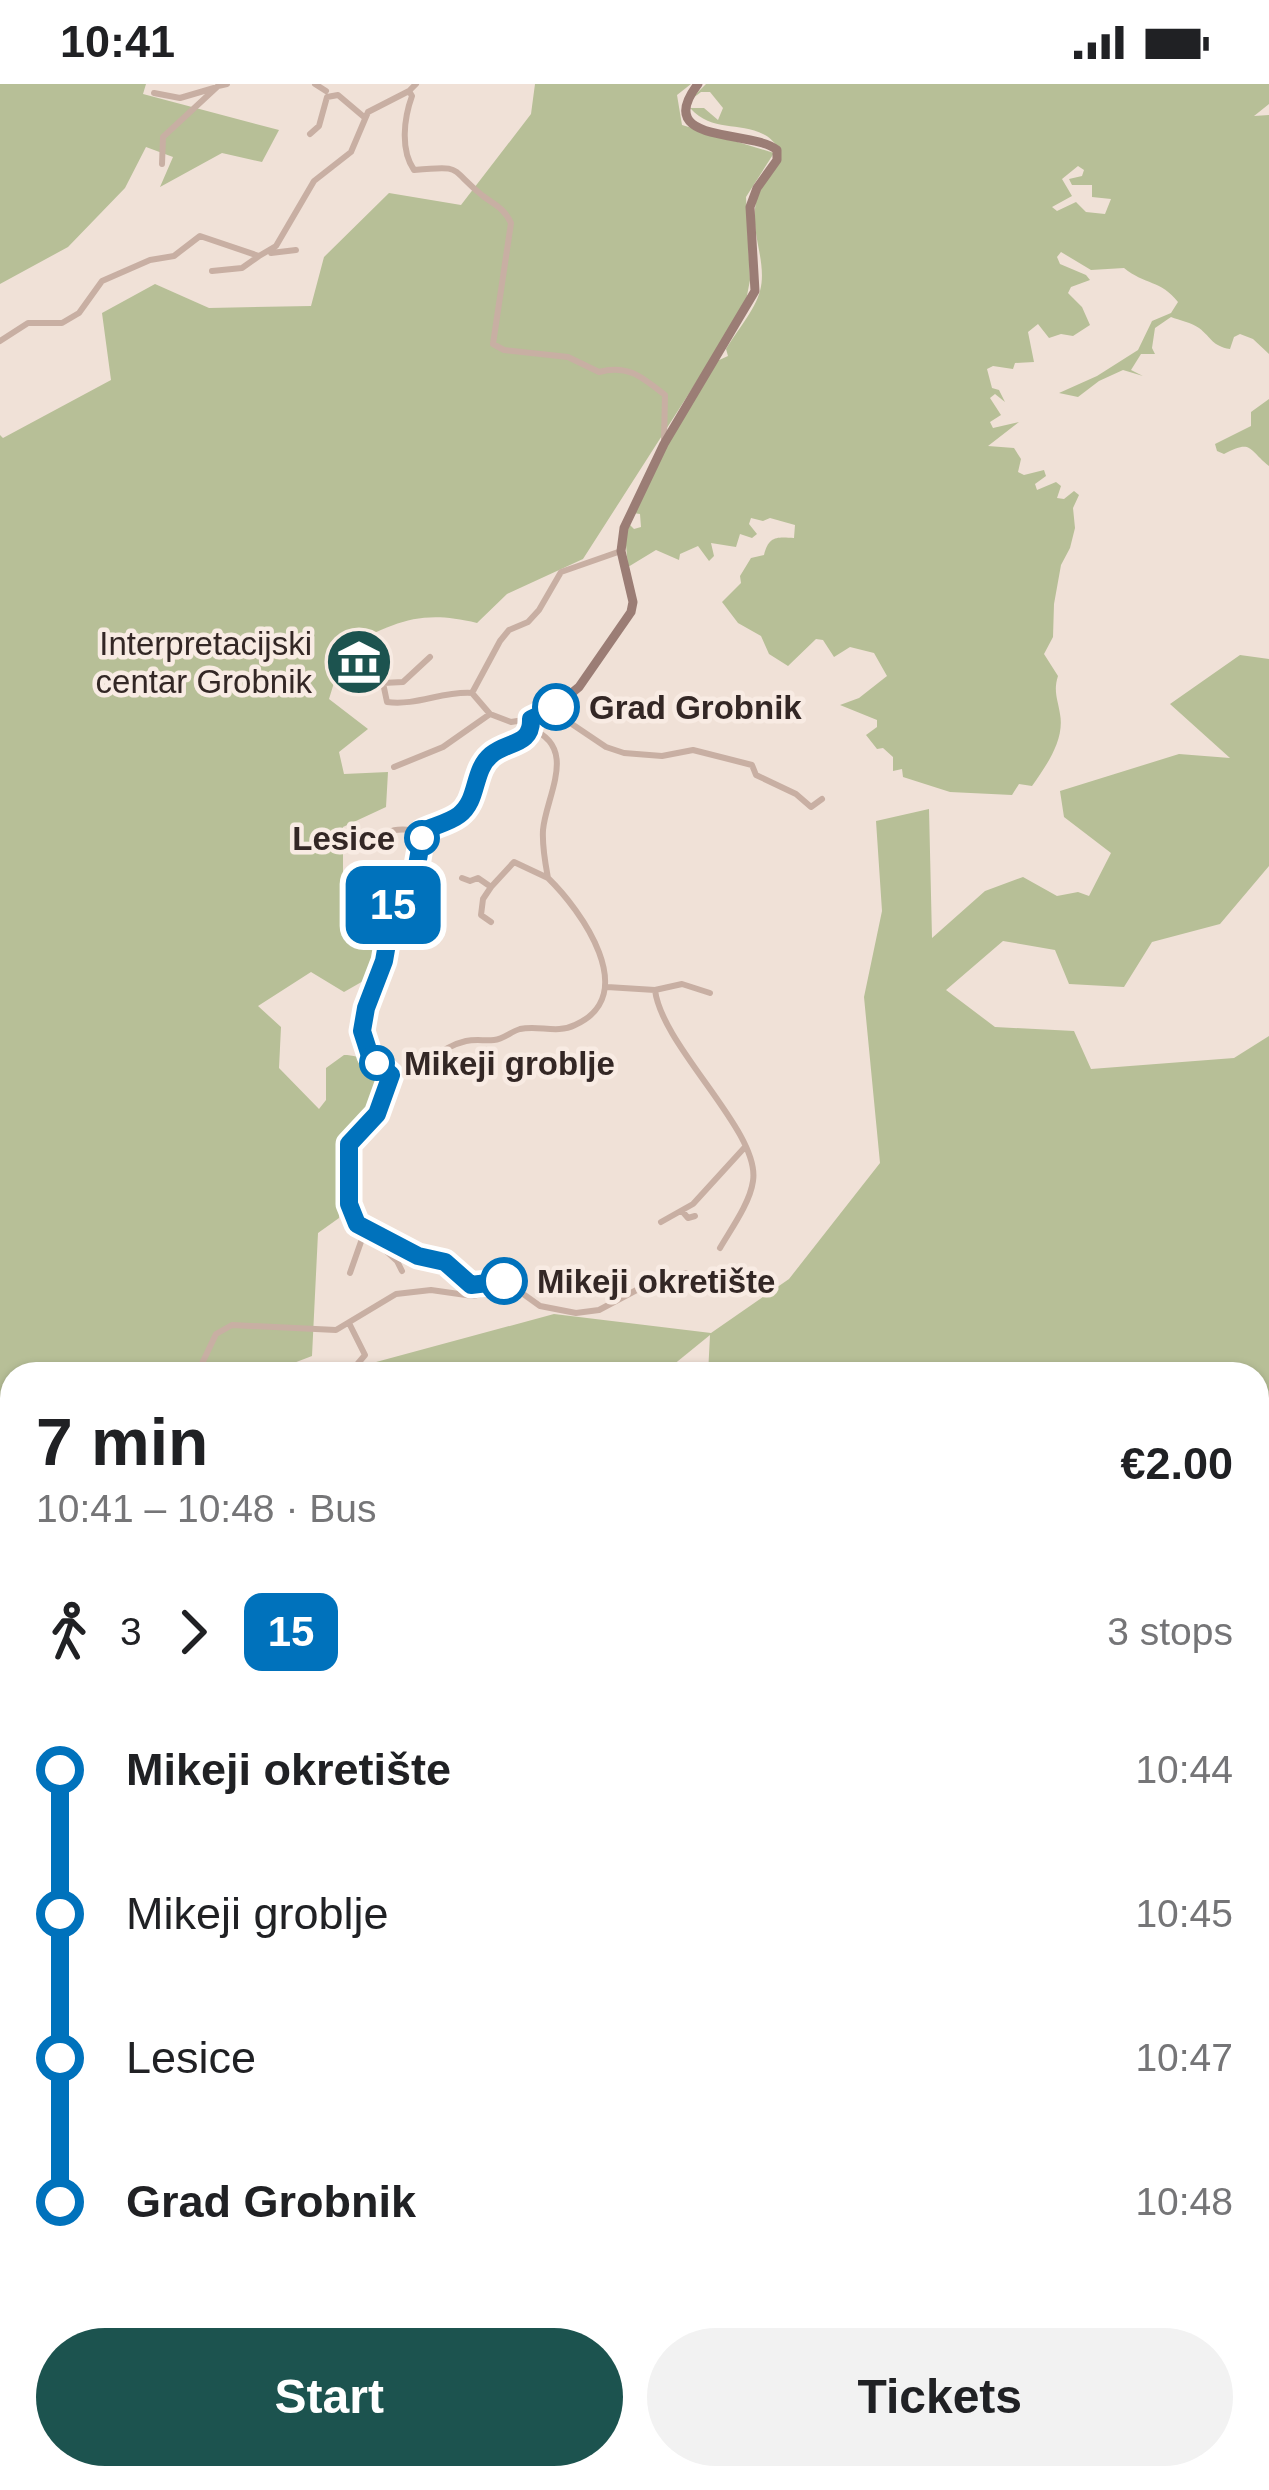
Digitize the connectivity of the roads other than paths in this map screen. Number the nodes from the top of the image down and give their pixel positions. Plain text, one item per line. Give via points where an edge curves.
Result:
1 (315, 84) edge
2 (416, 84) edge
3 (698, 84) edge
4 (222, 85) edge
5 (326, 90) edge
6 (409, 92) junction
7 (154, 93) dead end
8 (364, 116) junction
9 (310, 134) dead end
10 (162, 164) dead end
11 (296, 250) dead end
12 (263, 254) junction
13 (212, 272) dead end
14 (0, 341) edge
15 (664, 444) junction
16 (621, 550) junction
17 (430, 657) dead end
18 (386, 660) dead end
19 (383, 683) junction
20 (472, 693) junction
21 (550, 710) junction
22 (490, 714) junction
23 (531, 719) junction
24 (531, 729) junction
25 (394, 766) dead end
26 (822, 799) dead end
27 (423, 831) junction
28 (352, 846) dead end
29 (462, 878) dead end
30 (548, 878) junction
31 (491, 887) junction
32 (491, 922) dead end
33 (607, 987) junction
34 (655, 990) junction
35 (710, 993) dead end
36 (391, 1075) junction
37 (745, 1147) junction
38 (682, 1211) junction
39 (695, 1216) dead end
40 (661, 1222) dead end
41 (357, 1224) junction
42 (368, 1237) junction
43 (393, 1242) junction
44 (720, 1248) dead end
45 (402, 1271) dead end
46 (350, 1273) dead end
47 (720, 1277) dead end
48 (511, 1287) junction
49 (349, 1323) junction
50 (203, 1362) edge
51 (361, 1362) edge

1 - 5 street
2 - 6 street
3 - 15 main road via 686,117 698,130 772,144 777,160 750,207 755,291
4 - 7 street via 180,98
4 - 10 street via 164,137
5 - 8 street
5 - 9 street via 320,126
6 - 8 street
6 - 15 street via 406,160 414,170 463,173 511,223 494,344 568,357 599,373 618,367 634,374 665,395
8 - 12 street via 351,152 312,184 276,246
11 - 12 street
12 - 13 street via 242,268
12 - 14 street via 200,236 174,256 102,281 62,323 28,323
15 - 16 main road
16 - 20 street via 561,572 539,610 500,641
16 - 21 main road via 631,612 579,687
17 - 19 street via 403,682
18 - 19 street
19 - 20 street via 393,703
20 - 22 street
21 - 23 street
21 - 26 street via 605,747 642,756 692,750 752,765 811,807
22 - 23 street
22 - 25 street via 443,747
23 - 24 street
24 - 27 street via 486,760 458,816
24 - 30 street via 553,747 557,763 543,831
27 - 28 street via 396,828
27 - 36 street via 416,871 395,898 362,1031 370,1056
29 - 31 street
30 - 31 street via 514,862
30 - 33 street via 594,940
31 - 32 street via 482,915
33 - 34 street
33 - 36 street via 576,1025 468,1041 416,1071
34 - 35 street via 682,984
34 - 37 street via 667,1029
36 - 41 street via 377,1114 349,1144
37 - 38 street
37 - 44 street via 753,1186
38 - 39 street
38 - 40 street
41 - 42 street
41 - 43 street
42 - 43 street
42 - 45 street
42 - 46 street
43 - 48 street via 445,1262 471,1285 501,1280
47 - 48 street via 699,1284 686,1273 576,1313 547,1309
48 - 49 street via 473,1296 404,1292
49 - 50 street via 320,1331 232,1324 216,1334
49 - 51 street via 365,1350

